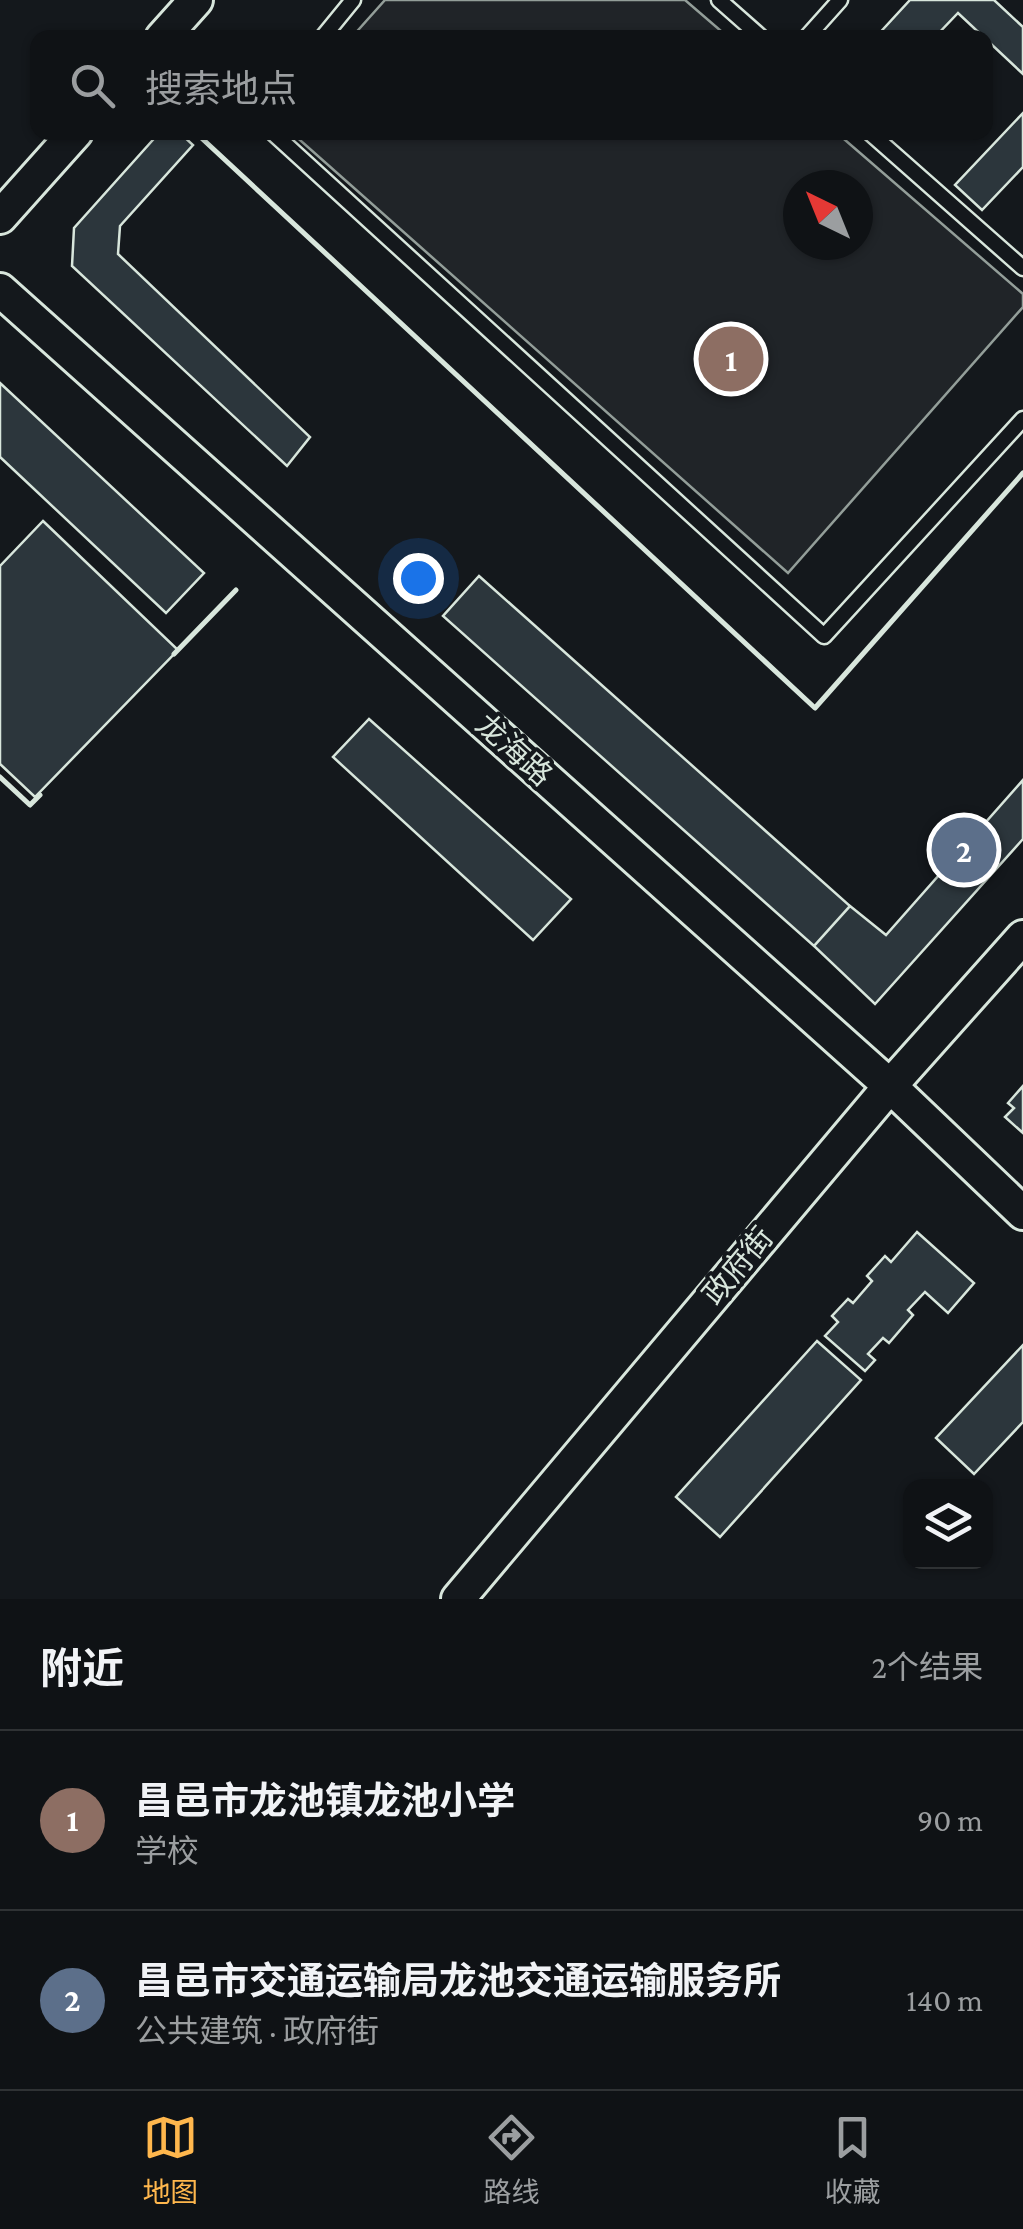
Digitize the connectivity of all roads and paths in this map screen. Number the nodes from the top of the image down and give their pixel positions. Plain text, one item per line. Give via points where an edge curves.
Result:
1 (196, 0) edge
2 (354, 0) edge
3 (719, 0) edge
4 (840, 0) edge
5 (169, 30) edge
6 (329, 30) edge
7 (753, 30) edge
8 (813, 30) edge
9 (69, 140) edge
10 (281, 140) edge
11 (879, 140) edge
12 (0, 217) edge
13 (1023, 268) edge
14 (0, 290) edge
15 (1023, 419) edge
16 (1023, 936) edge
17 (890, 1086) junction
18 (1023, 1213) edge
19 (458, 1599) edge

1 - 5 street
2 - 6 lane
3 - 7 lane
4 - 8 lane
9 - 12 street
10 - 15 lane via 824,636
11 - 13 lane
14 - 17 street, 龙海路
16 - 17 street, 政府街
17 - 18 street, 龙海路
17 - 19 street, 政府街

